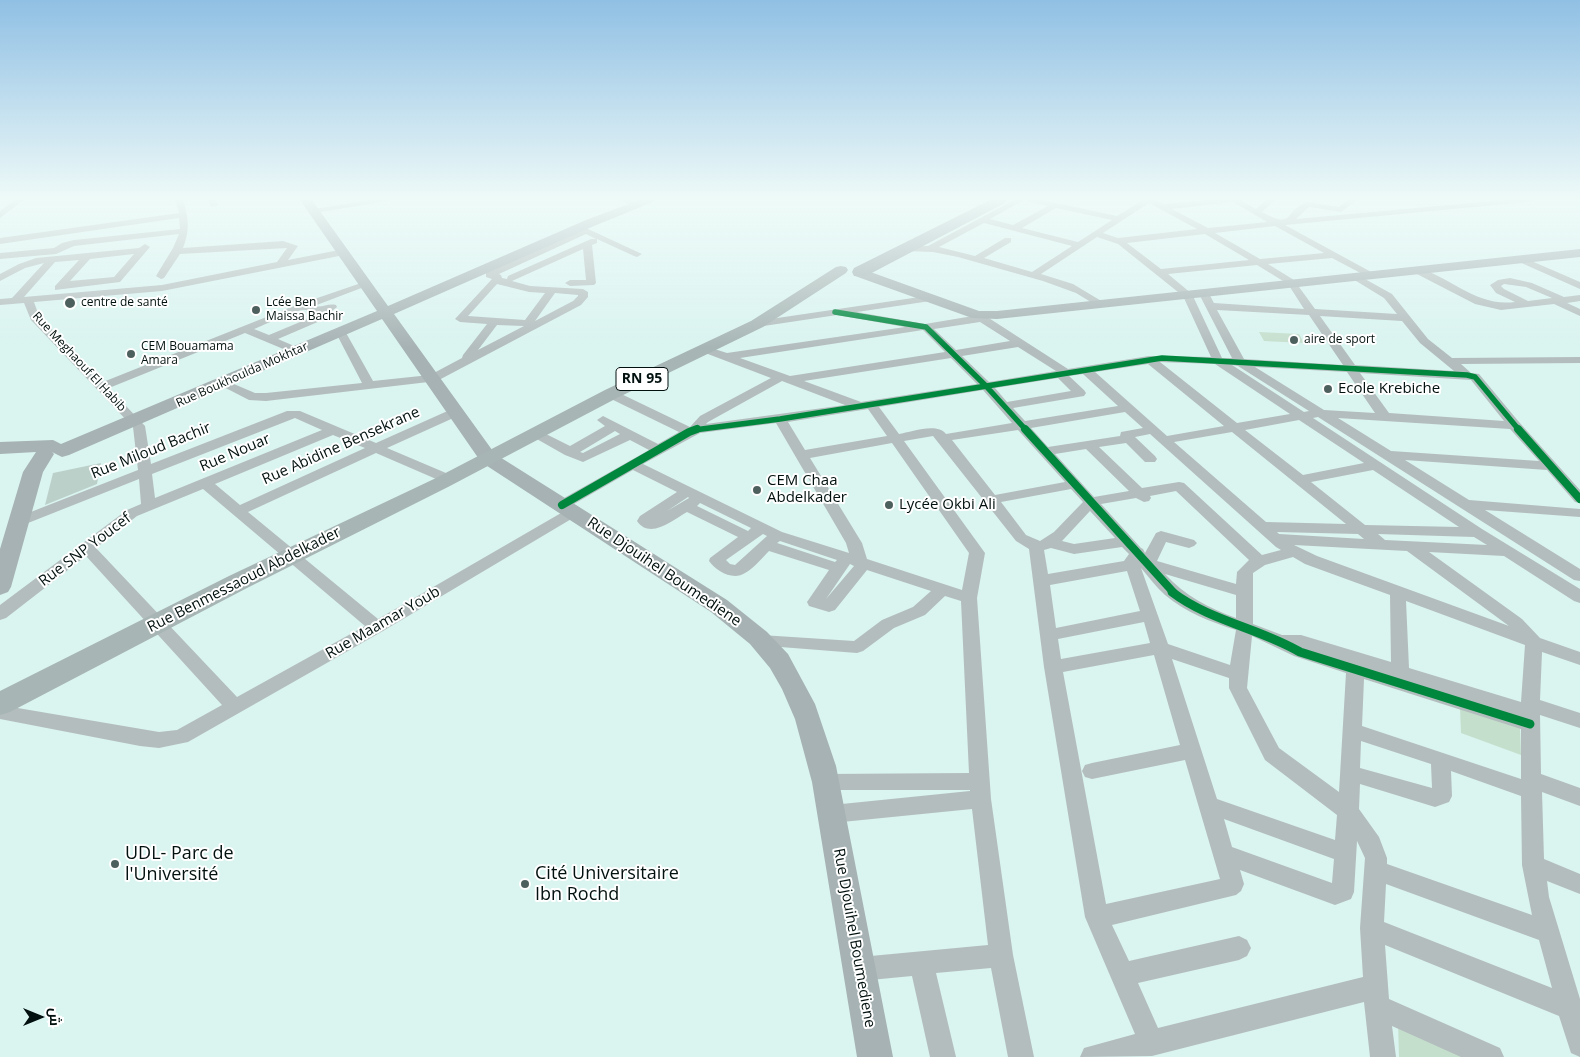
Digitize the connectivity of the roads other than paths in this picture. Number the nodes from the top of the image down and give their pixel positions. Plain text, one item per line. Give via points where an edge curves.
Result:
1 (60, 249) edge
2 (188, 249) edge
3 (291, 249) edge
4 (342, 249) edge
5 (577, 249) edge
6 (587, 249) edge
7 (627, 249) edge
8 (896, 249) edge
9 (903, 249) edge
10 (936, 249) edge
11 (992, 249) edge
12 (1070, 249) edge
13 (1130, 249) edge
14 (1238, 249) edge
15 (1324, 249) edge
16 (176, 250) joint
17 (535, 250) junction
18 (141, 251) joint
19 (344, 252) junction
20 (1580, 253) edge
21 (637, 254) dead end
22 (20, 255) junction
23 (54, 255) junction
24 (1334, 255) junction
25 (0, 256) edge
26 (88, 256) junction
27 (976, 259) junction
28 (1520, 259) junction
29 (556, 261) junction
30 (1259, 262) junction
31 (280, 265) junction
32 (22, 266) junction
33 (1416, 270) junction
34 (1159, 272) junction
35 (855, 273) junction
36 (1370, 275) junction
37 (161, 276) junction
38 (1032, 276) junction
39 (1353, 276) junction
40 (511, 278) junction
41 (34, 279) junction
42 (0, 280) edge
43 (15, 280) dead end
44 (1291, 282) junction
45 (367, 284) junction
46 (62, 285) junction
47 (1580, 286) edge
48 (162, 288) junction
49 (138, 290) junction
50 (552, 290) junction
51 (1203, 292) junction
52 (1546, 292) junction
53 (109, 293) junction
54 (1187, 294) junction
55 (1508, 295) junction
56 (933, 298) junction
57 (1580, 298) edge
58 (28, 300) junction
59 (1558, 300) junction
60 (15, 301) junction
61 (0, 302) edge
62 (1099, 304) junction
63 (1526, 304) junction
64 (302, 306) junction
65 (1210, 306) junction
66 (332, 307) dead end
67 (386, 311) junction
68 (836, 312) junction
69 (1312, 313) junction
70 (1580, 313) edge
71 (980, 316) junction
72 (1405, 318) junction
73 (316, 319) dead end
74 (494, 322) junction
75 (532, 323) junction
76 (756, 324) junction
77 (926, 327) junction
78 (244, 329) junction
79 (340, 331) junction
80 (269, 339) junction
81 (1020, 343) junction
82 (704, 349) junction
83 (297, 351) junction
84 (954, 353) junction
85 (726, 357) junction
86 (1149, 359) junction
87 (1218, 360) junction
88 (1580, 360) edge
89 (464, 361) junction
90 (1449, 361) junction
91 (1240, 362) junction
92 (1351, 368) junction
93 (1085, 370) junction
94 (1063, 373) junction
95 (1466, 375) junction
96 (433, 378) junction
97 (785, 379) junction
98 (222, 383) junction
99 (369, 385) junction
100 (986, 386) junction
101 (102, 387) junction
102 (611, 394) junction
103 (865, 405) junction
104 (1004, 406) junction
105 (1129, 408) junction
106 (456, 412) junction
107 (1320, 413) junction
108 (1299, 416) junction
109 (1384, 416) junction
110 (780, 418) junction
111 (135, 421) junction
112 (1022, 425) junction
113 (1514, 425) junction
114 (1234, 428) junction
115 (333, 430) junction
116 (694, 431) junction
117 (535, 434) junction
118 (629, 435) junction
119 (1159, 435) junction
120 (943, 438) junction
121 (896, 439) junction
122 (1129, 439) junction
123 (1089, 445) junction
124 (6, 448) edge
125 (376, 448) junction
126 (53, 450) junction
127 (659, 450) junction
128 (570, 452) junction
129 (1046, 452) junction
130 (802, 455) junction
131 (1387, 455) junction
132 (488, 458) junction
133 (1150, 459) dead end
134 (632, 465) junction
135 (1375, 465) junction
136 (1551, 466) junction
137 (144, 472) junction
138 (448, 479) junction
139 (1300, 480) junction
140 (205, 483) junction
141 (1076, 484) junction
142 (1143, 497) junction
143 (1580, 499) edge
144 (990, 500) junction
145 (1466, 504) junction
146 (149, 506) junction
147 (1090, 507) junction
148 (568, 508) junction
149 (238, 511) junction
150 (1580, 513) edge
151 (18, 522) junction
152 (1262, 527) junction
153 (1361, 528) junction
154 (756, 532) junction
155 (1477, 532) junction
156 (1512, 534) junction
157 (772, 540) junction
158 (1276, 540) junction
159 (1189, 543) dead end
160 (1044, 544) junction
161 (1380, 544) junction
162 (1409, 545) junction
163 (87, 548) junction
164 (1506, 551) junction
165 (1293, 552) junction
166 (292, 556) junction
167 (1136, 556) junction
168 (1550, 557) junction
169 (1259, 561) junction
170 (1580, 562) edge
171 (852, 563) junction
172 (1580, 576) edge
173 (1041, 581) junction
174 (0, 588) edge
175 (942, 590) junction
176 (1244, 592) junction
177 (1398, 592) junction
178 (1580, 597) edge
179 (969, 598) junction
180 (0, 614) edge
181 (1150, 615) junction
182 (157, 624) junction
183 (1246, 626) junction
184 (377, 627) junction
185 (1049, 635) junction
186 (761, 641) junction
187 (1534, 642) junction
188 (1159, 648) junction
189 (1580, 659) edge
190 (1355, 663) junction
191 (1054, 667) junction
192 (1400, 672) junction
193 (1238, 674) junction
194 (1446, 691) junction
195 (0, 704) edge
196 (234, 706) junction
197 (0, 712) edge
198 (1530, 713) junction
199 (1580, 721) edge
200 (1352, 730) junction
201 (1191, 751) junction
202 (1441, 759) junction
203 (1092, 771) dead end
204 (1350, 773) junction
205 (826, 782) junction
206 (1531, 785) junction
207 (981, 790) junction
208 (1580, 797) edge
209 (1208, 805) junction
210 (1348, 811) junction
211 (832, 814) junction
212 (1346, 853) junction
213 (1224, 854) junction
214 (1532, 865) junction
215 (1375, 870) junction
216 (1580, 884) edge
217 (1097, 917) junction
218 (1372, 928) junction
219 (1547, 932) junction
220 (1239, 948) dead end
221 (1001, 954) junction
222 (922, 963) junction
223 (860, 969) junction
224 (1122, 975) junction
225 (1375, 996) junction
226 (1574, 1009) edge
227 (1152, 1043) junction
228 (1580, 1044) edge
229 (875, 1057) edge
230 (943, 1057) edge
231 (1021, 1057) edge
232 (1092, 1057) edge
233 (1383, 1057) edge
234 (1491, 1057) edge

1 - 23 street
2 - 16 street
3 - 31 street
4 - 19 main road, Rue Djouihel Boumediene
5 - 29 street
6 - 40 street via 590,284
7 - 21 street
8 - 35 highway, RN 95
9 - 35 highway, RN 95
10 - 27 street
11 - 27 street
12 - 38 street
13 - 34 street
14 - 30 street
15 - 24 street
16 - 37 street
17 - 29 street
17 - 40 street via 489,275
17 - 67 main road, Rue Boukhoulda Mokhtar
18 - 26 street
18 - 46 street via 117,280
19 - 31 street
19 - 45 main road, Rue Djouihel Boumediene
20 - 28 main road
22 - 23 street
22 - 25 street
22 - 32 street
23 - 26 street
23 - 32 street
23 - 41 street
24 - 30 street
24 - 36 street
26 - 46 street
27 - 38 street
28 - 33 main road
28 - 47 street
29 - 40 street
30 - 34 street
30 - 44 street
31 - 48 street
32 - 41 street via 23,280
32 - 42 street
33 - 36 main road
33 - 63 street via 1486,305
34 - 54 street
35 - 56 main road
35 - 76 main road, RN 95 via 797,300
36 - 39 main road
37 - 48 street
37 - 49 street
38 - 62 street via 1076,290
39 - 44 main road
39 - 72 street via 1385,293
41 - 60 street
42 - 43 street
44 - 51 main road
44 - 69 street
45 - 64 street
45 - 67 main road, Rue Djouihel Boumediene
46 - 53 street via 59,289 114,285
48 - 49 street
49 - 53 street
50 - 74 street via 491,282 460,320
50 - 75 street
50 - 75 street via 582,291 583,296 576,303
51 - 54 main road
51 - 65 street
52 - 55 street
52 - 55 street via 1517,282 1495,284
52 - 59 street
53 - 58 street
54 - 62 main road
54 - 87 street
55 - 63 street
56 - 68 street
56 - 71 main road
57 - 59 street
58 - 60 street
58 - 101 street, Rue Meghaouf El Habib via 35,318
59 - 63 street
59 - 70 street
60 - 61 street
62 - 71 main road
64 - 66 street via 321,311
64 - 78 street
65 - 69 street
65 - 91 street
67 - 79 main road, Rue Boukhoulda Mokhtar
67 - 96 main road, Rue Djouihel Boumediene
68 - 76 street
68 - 77 street
69 - 72 street
69 - 92 street
71 - 77 street
71 - 81 street
72 - 90 street via 1424,341
73 - 80 street
74 - 75 street
74 - 89 street
75 - 89 street
76 - 82 main road, RN 95
77 - 84 street
77 - 85 street
78 - 80 street
78 - 101 street
79 - 83 main road, Rue Boukhoulda Mokhtar
79 - 99 street
80 - 83 street
81 - 84 street
81 - 94 street
82 - 85 street
82 - 102 main road, RN 95
83 - 98 main road, Rue Boukhoulda Mokhtar
84 - 97 street
84 - 100 street
85 - 97 street
86 - 87 street
86 - 93 street
86 - 114 street
87 - 91 street
87 - 108 street
88 - 90 street
89 - 96 street
90 - 95 street
91 - 92 street
91 - 107 street
92 - 95 street
92 - 109 street
93 - 94 street
93 - 105 street
94 - 100 street
94 - 104 street via 1080,393
95 - 113 street via 1479,379
96 - 99 street
96 - 106 main road, Rue Djouihel Boumediene
97 - 103 street
97 - 116 street via 704,419
98 - 99 street via 259,397
98 - 111 main road, Rue Boukhoulda Mokhtar
100 - 103 street
100 - 104 street
101 - 111 street, Rue Meghaouf El Habib
102 - 116 street
102 - 117 main road, RN 95
103 - 110 street
103 - 121 street
104 - 112 street
105 - 112 street
105 - 119 street
106 - 125 street, Rue Abidine Bensekrane
106 - 132 main road, Rue Djouihel Boumediene
107 - 108 street
107 - 109 street
107 - 131 street
108 - 114 street
108 - 135 street
109 - 113 street
110 - 116 street
110 - 130 street
111 - 126 main road, Rue Boukhoulda Mokhtar
111 - 137 street via 140,428
112 - 120 street
112 - 129 street
113 - 136 street
114 - 119 street
114 - 139 street
115 - 125 street
115 - 137 street, Rue Miloud Bachir via 296,414 281,416
115 - 140 street, Rue Nouar
116 - 127 street, Rue Maamar Youb
117 - 128 street
117 - 132 main road, RN 95
118 - 127 street
118 - 128 street via 585,458
118 - 128 street via 609,423
119 - 122 street via 1126,435
119 - 152 street
120 - 121 street via 936,432
120 - 144 street
121 - 130 street
121 - 179 street via 974,547 977,558
122 - 123 street
122 - 133 street
123 - 129 street
123 - 142 street
124 - 126 main road
125 - 138 street
125 - 149 street, Rue Abidine Bensekrane
126 - 151 main road via 33,472
127 - 134 street, Rue Maamar Youb
129 - 141 street
130 - 171 street via 854,543
131 - 136 street
131 - 145 street
132 - 138 main road, Rue Benmessaoud Abdelkader
132 - 148 main road, Rue Djouihel Boumediene
134 - 148 street, Rue Maamar Youb
134 - 154 street
135 - 139 street
135 - 155 street
136 - 143 street
137 - 146 street
137 - 151 street, Rue Miloud Bachir
138 - 166 main road, Rue Benmessaoud Abdelkader
139 - 153 street
140 - 146 street, Rue Nouar
140 - 149 street
141 - 144 street
141 - 147 street
142 - 147 street
142 - 169 street via 1183,490
144 - 160 street via 1021,538 1029,544
145 - 150 street
145 - 156 street
146 - 163 street, Rue SNP Youcef via 135,512
147 - 160 street
147 - 167 street
148 - 184 street, Rue Maamar Youb
148 - 186 main road, Rue Djouihel Boumediene via 719,606
149 - 166 street
151 - 174 main road
152 - 153 street
152 - 158 street
153 - 155 street
153 - 161 street
154 - 157 street
154 - 157 street via 717,561 726,568 739,570
155 - 156 street
155 - 164 street
156 - 168 street
157 - 171 street
158 - 161 street
158 - 165 street
159 - 167 street via 1161,536
160 - 167 street
160 - 173 street
161 - 162 street
162 - 164 street
162 - 187 street via 1516,623
163 - 180 street, Rue SNP Youcef
163 - 182 street
164 - 168 street
164 - 178 street
165 - 169 street
165 - 177 street
166 - 182 main road, Rue Benmessaoud Abdelkader
166 - 184 street
167 - 173 street
167 - 176 street
167 - 181 street
167 - 183 street via 1181,600
168 - 170 street
168 - 172 street
169 - 176 street via 1245,572
171 - 175 street
173 - 185 street
175 - 179 street
175 - 186 street via 919,611 888,624 857,647
176 - 183 street
177 - 187 street
177 - 192 street
179 - 207 street
181 - 185 street
181 - 188 street
182 - 195 main road, Rue Benmessaoud Abdelkader
182 - 196 street
183 - 190 street via 1282,640 1300,652
183 - 193 street
184 - 196 street, Rue Maamar Youb
185 - 191 street
186 - 205 main road, Rue Djouihel Boumediene via 778,659 796,690 816,741
187 - 189 street
187 - 198 street
188 - 191 street
188 - 193 street
188 - 201 street
190 - 192 street
190 - 194 street
190 - 200 street
191 - 217 street
192 - 194 street
193 - 210 street via 1238,688 1272,754
194 - 198 street
196 - 197 street, Rue Maamar Youb via 181,737 159,740
198 - 199 street
198 - 206 street
200 - 202 street
200 - 204 street
201 - 203 street
201 - 209 street
202 - 204 street via 1442,796 1438,799
202 - 206 street
204 - 210 street
205 - 207 street
205 - 211 main road, Rue Djouihel Boumediene
206 - 208 street
206 - 214 street
207 - 211 street
207 - 221 street
209 - 212 street
209 - 213 street
210 - 212 street
210 - 215 street via 1371,844 1376,858
211 - 223 main road, Rue Djouihel Boumediene
212 - 213 street via 1343,892 1339,894
213 - 217 street via 1233,882 1228,888
214 - 216 street
214 - 219 street
215 - 218 street
215 - 219 street
217 - 224 street
218 - 225 street
218 - 226 street
219 - 226 street
220 - 224 street
221 - 222 street
221 - 231 street
222 - 223 street
222 - 230 street
223 - 229 main road, Rue Djouihel Boumediene
224 - 227 street
225 - 227 street
225 - 233 street
225 - 234 street
226 - 228 street
227 - 232 street

